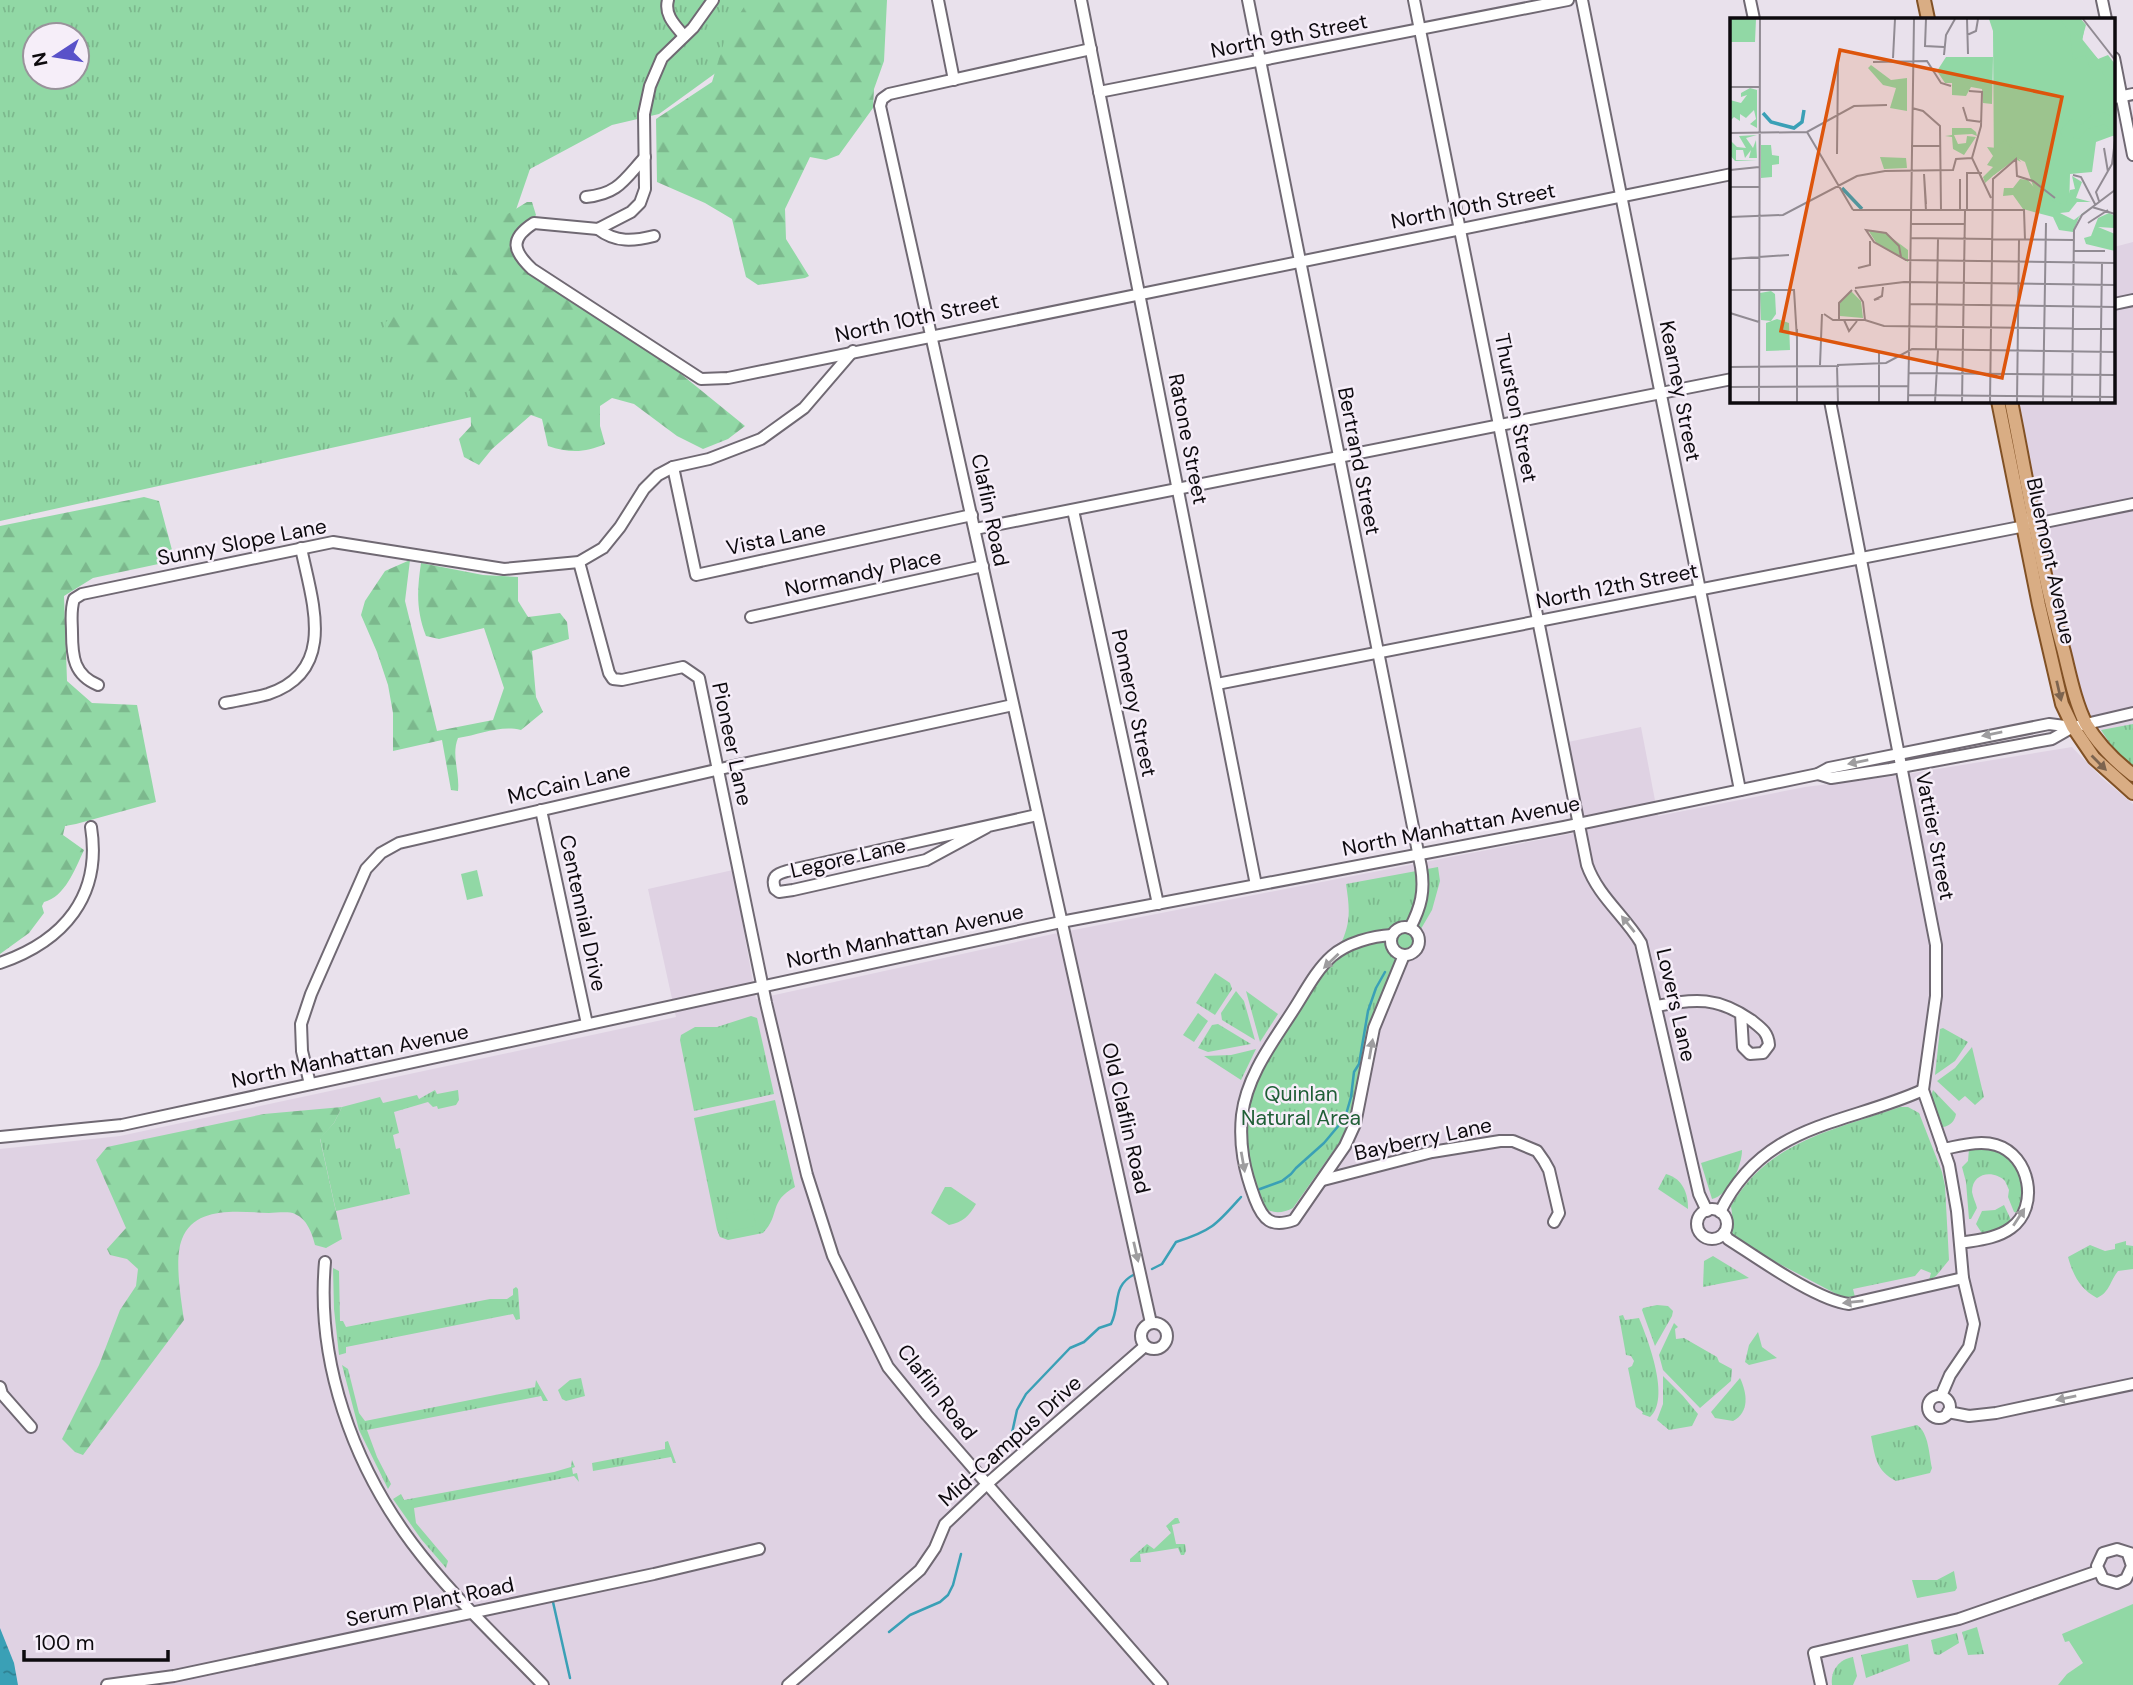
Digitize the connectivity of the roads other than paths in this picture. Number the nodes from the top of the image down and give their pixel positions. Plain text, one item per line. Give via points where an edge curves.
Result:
1 (668, 0) edge
2 (713, 0) edge
3 (938, 0) edge
4 (1081, 0) edge
5 (1248, 0) edge
6 (1415, 0) edge
7 (1568, 0) edge
8 (1582, 0) edge
9 (1750, 0) edge
10 (1924, 0) edge
11 (2102, 0) edge
12 (1754, 18) edge
13 (1928, 18) edge
14 (2106, 18) edge
15 (1420, 30) junction
16 (684, 36) junction
17 (1091, 49) junction
18 (1260, 61) junction
19 (2116, 66) edge
20 (954, 79) junction
21 (1100, 92) junction
22 (2123, 96) edge
23 (2133, 155) edge
24 (645, 158) junction
25 (1730, 174) edge
26 (1621, 196) junction
27 (586, 197) dead end
28 (1460, 228) junction
29 (598, 229) junction
30 (654, 236) dead end
31 (1299, 261) junction
32 (1140, 293) junction
33 (932, 334) junction
34 (853, 351) junction
35 (1730, 379) edge
36 (1661, 393) junction
37 (1830, 402) edge
38 (1998, 402) edge
39 (2011, 402) edge
40 (1499, 425) junction
41 (1338, 457) junction
42 (673, 467) junction
43 (1178, 489) junction
44 (2133, 504) edge
45 (1073, 510) junction
46 (972, 515) junction
47 (2030, 525) junction
48 (975, 529) junction
49 (301, 548) junction
50 (1861, 558) junction
51 (579, 562) junction
52 (983, 566) junction
53 (1700, 589) junction
54 (751, 617) dead end
55 (1539, 621) junction
56 (1377, 653) junction
57 (1217, 684) junction
58 (98, 685) dead end
59 (225, 703) dead end
60 (1013, 705) junction
61 (2133, 713) edge
62 (2086, 723) junction
63 (2073, 727) junction
64 (1900, 753) junction
65 (1903, 767) junction
66 (718, 769) junction
67 (1818, 774) junction
68 (2133, 775) edge
69 (1740, 790) junction
70 (2133, 793) edge
71 (541, 810) junction
72 (1037, 815) junction
73 (1579, 824) junction
74 (91, 827) dead end
75 (987, 827) junction
76 (1418, 854) junction
77 (1256, 885) junction
78 (1158, 904) junction
79 (1061, 922) junction
80 (1410, 928) junction
81 (1392, 935) junction
82 (1404, 955) junction
83 (0, 963) edge
84 (763, 985) junction
85 (1657, 1006) junction
86 (1741, 1014) dead end
87 (587, 1024) junction
88 (310, 1084) junction
89 (1923, 1090) junction
90 (0, 1138) edge
91 (1943, 1149) junction
92 (1322, 1180) junction
93 (1707, 1210) junction
94 (1720, 1212) junction
95 (1554, 1222) dead end
96 (1724, 1233) junction
97 (1960, 1243) junction
98 (325, 1262) dead end
99 (1963, 1278) junction
100 (1151, 1323) junction
101 (1144, 1346) junction
102 (2133, 1384) edge
103 (0, 1387) edge
104 (1941, 1396) junction
105 (1948, 1412) junction
106 (31, 1427) dead end
107 (987, 1484) junction
108 (759, 1549) dead end
109 (2131, 1562) edge
110 (2098, 1571) junction
111 (473, 1612) junction
112 (107, 1685) edge
113 (543, 1685) edge
114 (788, 1685) edge
115 (1162, 1685) edge
116 (1821, 1685) edge

1 - 16 street via 671,20
2 - 16 street
3 - 20 street
4 - 17 street, Ratone Street
5 - 18 street, Bertrand Street
6 - 15 street, Thurston Street
7 - 15 street, North 9th Street
8 - 26 street, Kearney Street
9 - 12 street
10 - 13 main road
11 - 14 street
15 - 18 street, North 9th Street
15 - 28 street, Thurston Street
16 - 24 street via 662,58 650,86 644,114
17 - 20 street
17 - 21 street, Ratone Street
18 - 21 street, North 9th Street
18 - 31 street, Bertrand Street
19 - 22 street
20 - 33 street, Claflin Road via 889,94 880,106
21 - 32 street, Ratone Street
22 - 23 street
24 - 27 street via 604,195
24 - 29 street via 640,203
25 - 26 street, North 10th Street
26 - 28 street, North 10th Street
26 - 36 street, Kearney Street
28 - 31 street, North 10th Street
28 - 40 street, Thurston Street
29 - 30 street via 618,240
29 - 34 street, North 10th Street via 534,223 517,238 518,256 532,270 701,380
31 - 32 street, North 10th Street
31 - 41 street, Bertrand Street
32 - 33 street, North 10th Street
32 - 43 street, Ratone Street
33 - 34 street, North 10th Street
33 - 46 street, Claflin Road
34 - 42 street, Sunny Slope Lane via 804,408 761,439
35 - 36 street
36 - 40 street
36 - 53 street, Kearney Street
37 - 50 street, Vattier Street
38 - 47 main road, Bluemont Avenue
39 - 47 main road, Bluemont Avenue
40 - 41 street
40 - 55 street, Thurston Street
41 - 43 street
41 - 56 street, Bertrand Street
42 - 46 street, Vista Lane via 696,575
42 - 51 street, Sunny Slope Lane via 644,489 603,548
43 - 45 street
43 - 57 street, Ratone Street
44 - 47 street, North 12th Street
45 - 48 street
45 - 78 street, Pomeroy Street
46 - 48 street, Claflin Road
47 - 50 street, North 12th Street
47 - 62 main road, Bluemont Avenue
47 -> 63 main road, Bluemont Avenue via 2039,605 2062,704
48 - 52 street, Claflin Road
49 - 51 street, Sunny Slope Lane via 333,542 504,569
49 - 58 street, Sunny Slope Lane via 74,599 74,663 88,681
49 - 59 street via 315,612 316,639 310,659 302,674 289,684 269,694
50 - 53 street, North 12th Street
50 - 64 street, Vattier Street
51 - 66 street, Pioneer Lane via 608,673 622,680 683,667 699,678
52 - 54 street, Normandy Place
52 - 60 street, Claflin Road
53 - 55 street, North 12th Street
53 - 69 street, Kearney Street
55 - 56 street, North 12th Street
55 - 73 street, Thurston Street
56 - 57 street, North 12th Street
56 - 76 street, Bertrand Street
57 - 77 street, Ratone Street
60 - 66 street, McCain Lane
60 - 72 street, Claflin Road
61 - 62 street, North Manhattan Avenue
62 - 63 street, North Manhattan Avenue
62 - 68 main road, Bluemont Avenue via 2112,758
63 -> 64 street, North Manhattan Avenue via 2049,724
63 - 65 street, North Manhattan Avenue via 2052,739
63 -> 70 main road, Bluemont Avenue via 2094,758
64 - 65 street, Vattier Street
64 -> 67 street, North Manhattan Avenue
65 - 67 street, North Manhattan Avenue via 1831,778
65 - 89 street, Vattier Street via 1936,945 1936,1005
66 - 71 street, McCain Lane
66 - 84 street, Pioneer Lane
67 - 69 street, North Manhattan Avenue
69 - 73 street, North Manhattan Avenue
71 - 87 street, Centennial Drive
71 - 88 street, McCain Lane via 399,842 366,869 301,1024
72 - 75 street, Legore Lane
72 - 79 street, Claflin Road
73 - 76 street, North Manhattan Avenue
85 -> 73 street, Lovers Lane via 1641,943 1599,892 1589,872
74 - 83 street via 93,868 81,902 41,944
75 - 75 street, Legore Lane via 778,873 773,883 779,892 793,890 926,860
76 - 77 street, North Manhattan Avenue
76 - 80 street, Bertrand Street via 1424,886
77 - 78 street, North Manhattan Avenue
78 - 79 street, North Manhattan Avenue
79 - 84 street, North Manhattan Avenue
79 -> 100 street, Old Claflin Road
80 - 81 street via 1398,928
80 - 82 street via 1418,936 1418,945
81 - 82 street via 1393,949
81 -> 92 street via 1366,939 1332,956 1249,1087 1242,1112 1242,1159 1260,1213 1277,1224 1294,1220
92 -> 82 street via 1355,1124 1374,1028
84 - 87 street, North Manhattan Avenue
84 - 107 street, Claflin Road via 807,1175 833,1256 888,1367
85 - 86 street via 1701,1000 1719,1002
85 - 93 street, Lovers Lane via 1699,1194
87 - 88 street, North Manhattan Avenue
88 - 90 street, North Manhattan Avenue via 122,1125
89 - 91 street, Vattier Street
89 - 94 street via 1797,1134 1750,1167 1731,1189
91 - 97 street, Vattier Street
97 -> 91 street via 1987,1239 2011,1228 2026,1206 2029,1187 2019,1161 2003,1148 1974,1143
92 - 95 street, Bayberry Lane via 1432,1152 1514,1141 1537,1151 1546,1165 1559,1213
93 - 94 street
93 - 96 street via 1699,1219 1700,1231 1711,1239
94 - 96 street via 1727,1222
99 -> 96 street via 1836,1303 1728,1240
97 - 99 street, Vattier Street
98 - 111 street via 324,1308 331,1362 361,1457 414,1545
99 - 104 street via 1973,1336
100 - 101 street via 1141,1332
100 - 101 street via 1165,1328 1166,1340 1156,1349
101 - 107 street, Mid-Campus Drive
102 -> 105 street via 1996,1413 1969,1416
103 - 106 street
104 - 105 street via 1949,1402
104 - 105 street via 1931,1400 1929,1410 1936,1417
107 - 114 street, Mid-Campus Drive via 945,1524 920,1570
107 - 115 street, Claflin Road
108 - 111 street, Serum Plant Road
109 - 110 street via 2126,1579 2117,1583 2107,1582
109 - 110 street via 2117,1549 2108,1550 2098,1561
110 - 116 street via 1959,1619 1814,1653
111 - 112 street, Serum Plant Road via 174,1676
111 - 113 street

